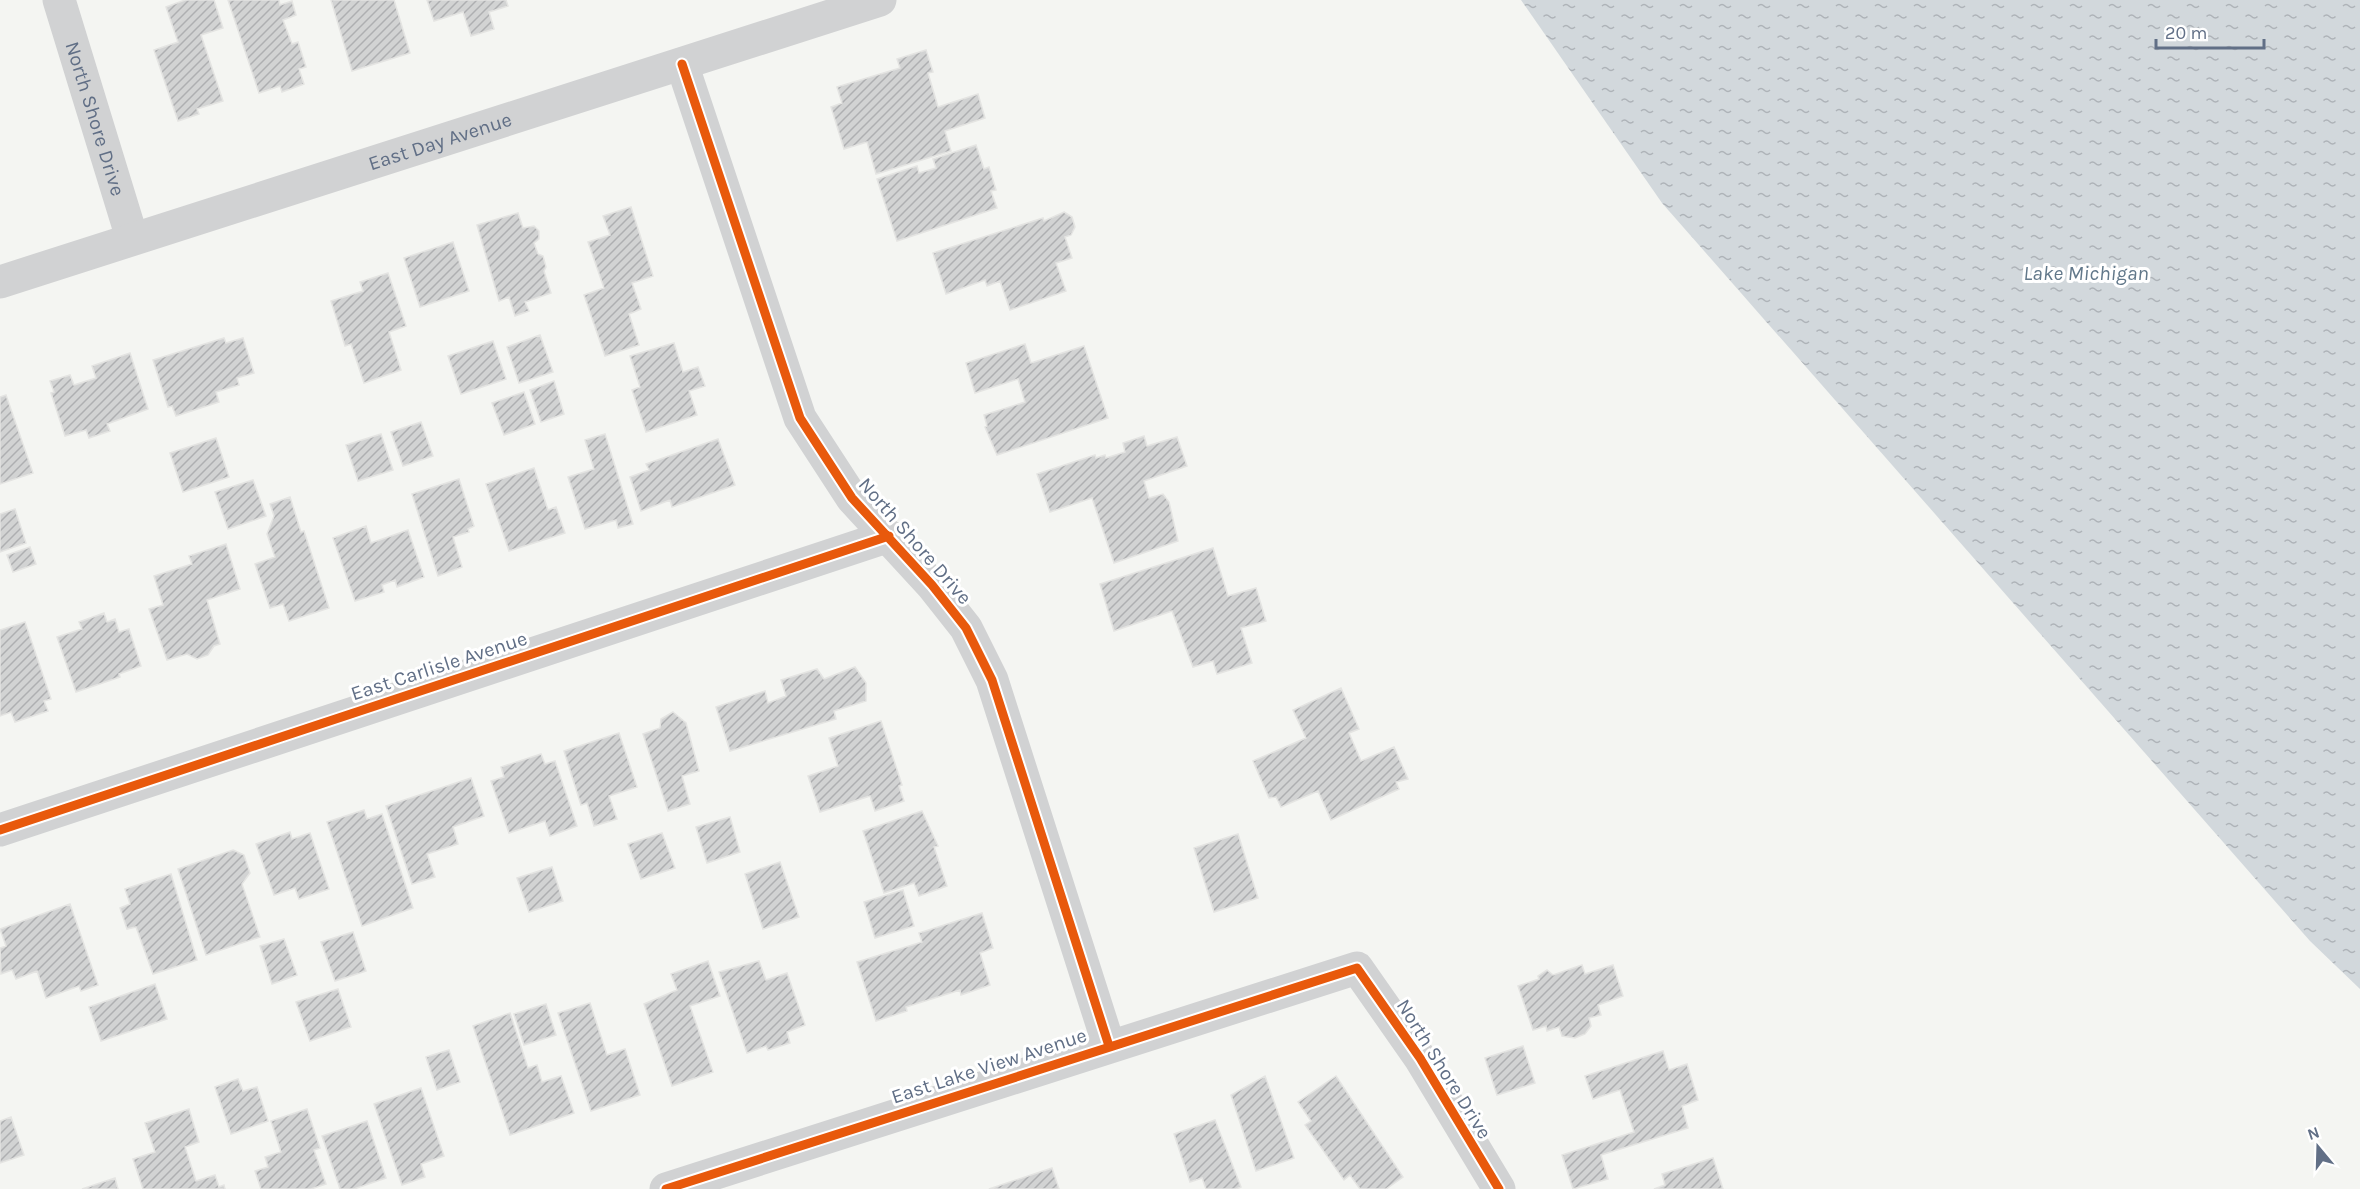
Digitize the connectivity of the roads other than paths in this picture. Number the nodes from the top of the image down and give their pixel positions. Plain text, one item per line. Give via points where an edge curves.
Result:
1 (59, 0) edge
2 (880, 0) edge
3 (682, 64) junction
4 (132, 238) junction
5 (0, 282) edge
6 (889, 536) junction
7 (0, 830) edge
8 (1357, 969) joint
9 (1109, 1046) junction
10 (666, 1189) edge
11 (1499, 1189) edge

1 - 4 street, North Shore Drive
2 - 3 street, East Day Avenue
3 - 4 street, East Day Avenue
3 - 6 street, North Shore Drive via 800,418 852,498
4 - 5 street, East Day Avenue
6 - 7 street, East Carlisle Avenue
6 - 9 street, North Shore Drive via 966,628 992,680
8 - 9 street, East Lake View Avenue
8 - 11 street, North Shore Drive via 1420,1058
9 - 10 street, East Lake View Avenue

